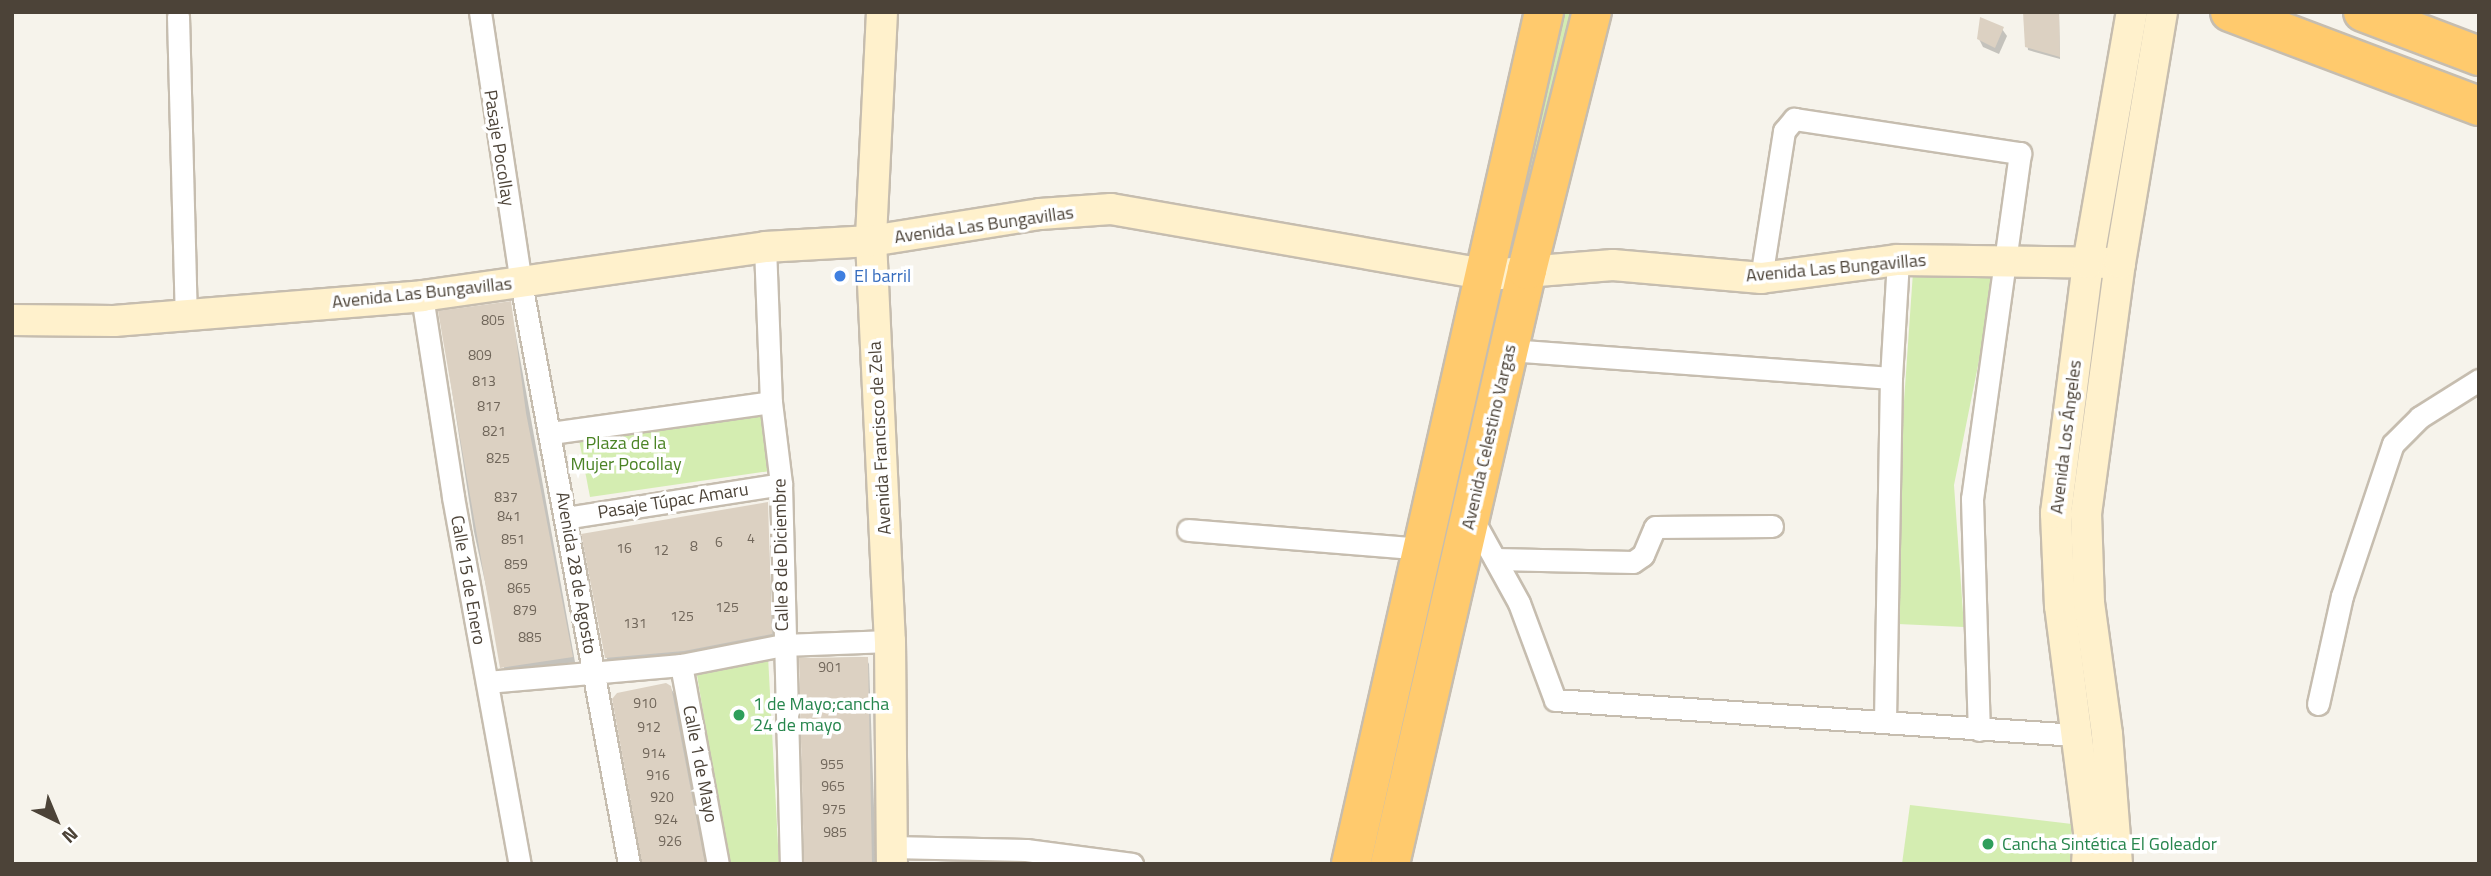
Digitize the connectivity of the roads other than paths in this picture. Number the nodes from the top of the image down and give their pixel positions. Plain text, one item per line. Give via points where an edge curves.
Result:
1 (480, 12) edge
2 (882, 12) edge
3 (1544, 12) edge
4 (1592, 12) edge
5 (2132, 12) edge
6 (2162, 12) edge
7 (2230, 12) edge
8 (2363, 12) edge
9 (178, 16) dead end
10 (2479, 57) edge
11 (2479, 106) edge
12 (871, 241) junction
13 (765, 247) junction
14 (1898, 260) junction
15 (2007, 261) junction
16 (2088, 263) junction
17 (2120, 263) junction
18 (1527, 270) junction
19 (1488, 275) junction
20 (1761, 278) junction
21 (521, 283) junction
22 (422, 296) junction
23 (186, 315) junction
24 (12, 320) edge
25 (1509, 350) junction
26 (1891, 378) junction
27 (2479, 380) edge
28 (771, 402) junction
29 (551, 433) junction
30 (1444, 462) junction
31 (1481, 469) junction
32 (781, 484) junction
33 (1471, 515) junction
34 (565, 518) junction
35 (1772, 526) dead end
36 (1188, 530) dead end
37 (1424, 549) junction
38 (1495, 559) junction
39 (890, 641) junction
40 (783, 645) junction
41 (681, 665) junction
42 (594, 669) junction
43 (487, 682) junction
44 (2318, 704) dead end
45 (1885, 720) junction
46 (1979, 730) junction
47 (2077, 735) junction
48 (2100, 812) junction
49 (891, 855) edge
50 (1027, 857) edge
51 (520, 864) edge
52 (629, 864) edge
53 (719, 864) edge
54 (791, 864) edge
55 (1132, 864) edge
56 (1351, 864) edge
57 (1390, 864) edge
58 (2087, 864) edge
59 (2117, 864) edge

1 - 21 street, Pasaje Pocollay
2 - 12 street, Avenida Francisco de Zela
3 - 19 highway
4 - 18 highway, Avenida Celestino Vargas
5 - 16 street, Avenida Los Ángeles
6 - 17 street, Avenida Los Ángeles
7 - 11 highway
8 - 10 highway
9 - 23 street
12 - 13 street, Avenida Las Bungavillas
12 - 19 street, Avenida Las Bungavillas via 1040,214 1111,209
12 - 39 street, Avenida Francisco de Zela
13 - 21 street, Avenida Las Bungavillas
13 - 28 street, Calle 8 de Diciembre
14 - 15 street, Avenida Las Bungavillas
14 - 20 street, Avenida Las Bungavillas
14 - 26 street
15 - 16 street, Avenida Las Bungavillas
15 - 20 street via 2020,153 1794,118 1784,131
15 - 46 street via 1972,499
16 - 17 street, Avenida Las Bungavillas
16 - 47 street, Avenida Los Ángeles via 2056,513 2060,606
17 - 48 street, Avenida Los Ángeles via 2086,514
18 - 19 street, Avenida Las Bungavillas
18 - 20 street, Avenida Las Bungavillas via 1613,265
18 - 25 highway, Avenida Celestino Vargas
19 - 30 highway
21 - 22 street, Avenida Las Bungavillas
21 - 29 street, Avenida 28 de Agosto
22 - 23 street, Avenida Las Bungavillas
22 - 43 street, Calle 15 de Enero
23 - 24 street, Avenida Las Bungavillas via 114,321
25 - 26 street
25 - 31 highway, Avenida Celestino Vargas
26 - 45 street
27 - 44 street via 2420,417 2393,444 2342,596
28 - 29 street
28 - 32 street, Calle 8 de Diciembre
29 - 34 street, Avenida 28 de Agosto
30 - 31 highway
30 - 37 highway
31 - 33 highway, Avenida Celestino Vargas
32 - 34 street, Pasaje Túpac Amaru
32 - 40 street, Calle 8 de Diciembre
33 - 38 street
33 - 57 highway, Avenida Celestino Vargas
34 - 42 street, Avenida 28 de Agosto
35 - 38 street via 1655,527 1643,555 1633,562
36 - 37 street
37 - 56 highway
38 - 45 street via 1518,603 1555,700
39 - 40 street
39 - 49 street, Avenida Francisco de Zela
40 - 41 street
40 - 54 street, Calle 8 de Diciembre
41 - 42 street
41 - 53 street, Calle 1 de Mayo
42 - 43 street
42 - 52 street, Avenida 28 de Agosto
43 - 51 street, Calle 15 de Enero
45 - 46 street
46 - 47 street
47 - 48 street, Avenida Los Ángeles
48 - 58 street, Avenida Los Ángeles
48 - 59 street, Avenida Los Ángeles
49 - 50 street
50 - 55 street

